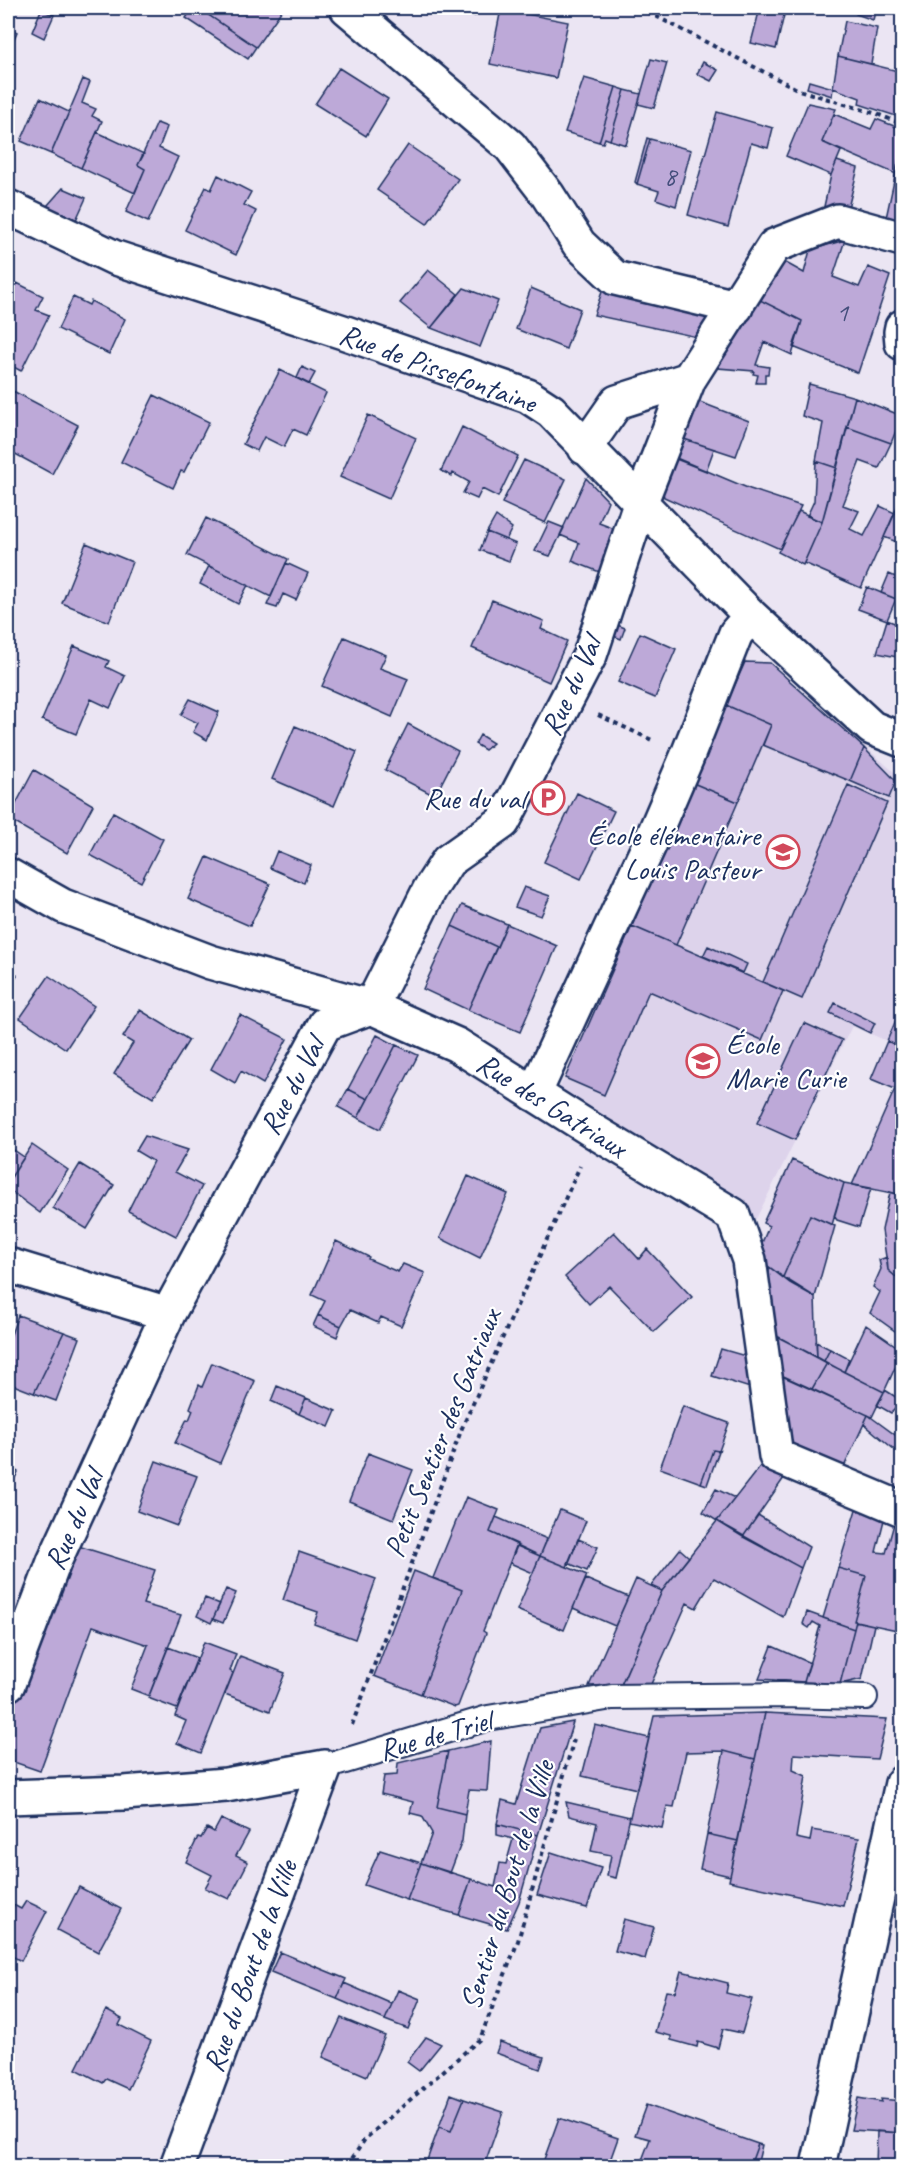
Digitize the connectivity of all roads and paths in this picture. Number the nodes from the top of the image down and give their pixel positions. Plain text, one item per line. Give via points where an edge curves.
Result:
1 (347, 8) edge
2 (640, 8) edge
3 (903, 124) edge
4 (8, 207) edge
5 (903, 239) edge
6 (736, 307) junction
7 (903, 327) edge
8 (903, 343) edge
9 (689, 379) junction
10 (585, 448) junction
11 (640, 504) junction
12 (751, 616) junction
13 (566, 700) junction
14 (903, 740) edge
15 (687, 757) junction
16 (8, 875) edge
17 (371, 1007) junction
18 (534, 1094) junction
19 (595, 1132) junction
20 (8, 1265) edge
21 (168, 1314) junction
22 (903, 1509) edge
23 (8, 1684) edge
24 (866, 1697) dead end
25 (584, 1702) junction
26 (357, 1757) junction
27 (325, 1767) junction
28 (903, 1783) edge
29 (8, 1797) edge
30 (177, 2166) edge
31 (347, 2166) edge
32 (818, 2166) edge

1 - 6 street via 510,146 579,244 615,278
2 - 3 path via 799,90
4 - 10 street, Rue de Pissefontaine via 113,257 528,396 551,411
5 - 6 street, Rue du Val via 838,221 774,246
6 - 9 street, Rue du Val
7 - 8 street
9 - 10 street via 617,402
9 - 11 street, Rue du Val
10 - 11 street, Rue de Pissefontaine
11 - 12 street, Rue de Pissefontaine
11 - 13 street, Rue du Val via 590,655
12 - 14 street, Rue de Pissefontaine via 872,728
12 - 15 street via 736,633
13 - 15 path
13 - 17 street, Rue du Val via 503,822 448,861 430,889
15 - 18 street
16 - 17 street, Rue des Gatriaux via 63,906 210,962
17 - 18 street, Rue des Gatriaux via 457,1045
17 - 21 street, Rue du Val via 325,1024
18 - 19 street, Rue des Gatriaux
19 - 22 street, Rue des Gatriaux via 733,1215 749,1260 776,1456
19 - 26 path, Petit Sentier des Gatriaux via 462,1428 352,1725
20 - 21 street
21 - 23 street, Rue du Val via 54,1562
24 - 25 lane, Rue de Triel via 612,1697
25 - 26 lane, Rue de Triel via 488,1718
25 - 31 path, Sentier du Bout de la Ville via 518,1941 480,2039 365,2139
26 - 27 lane, Rue de Triel
27 - 29 street, Rue de Triel via 226,1785
27 - 30 street, Rue du Bout de la Ville
28 - 32 street

